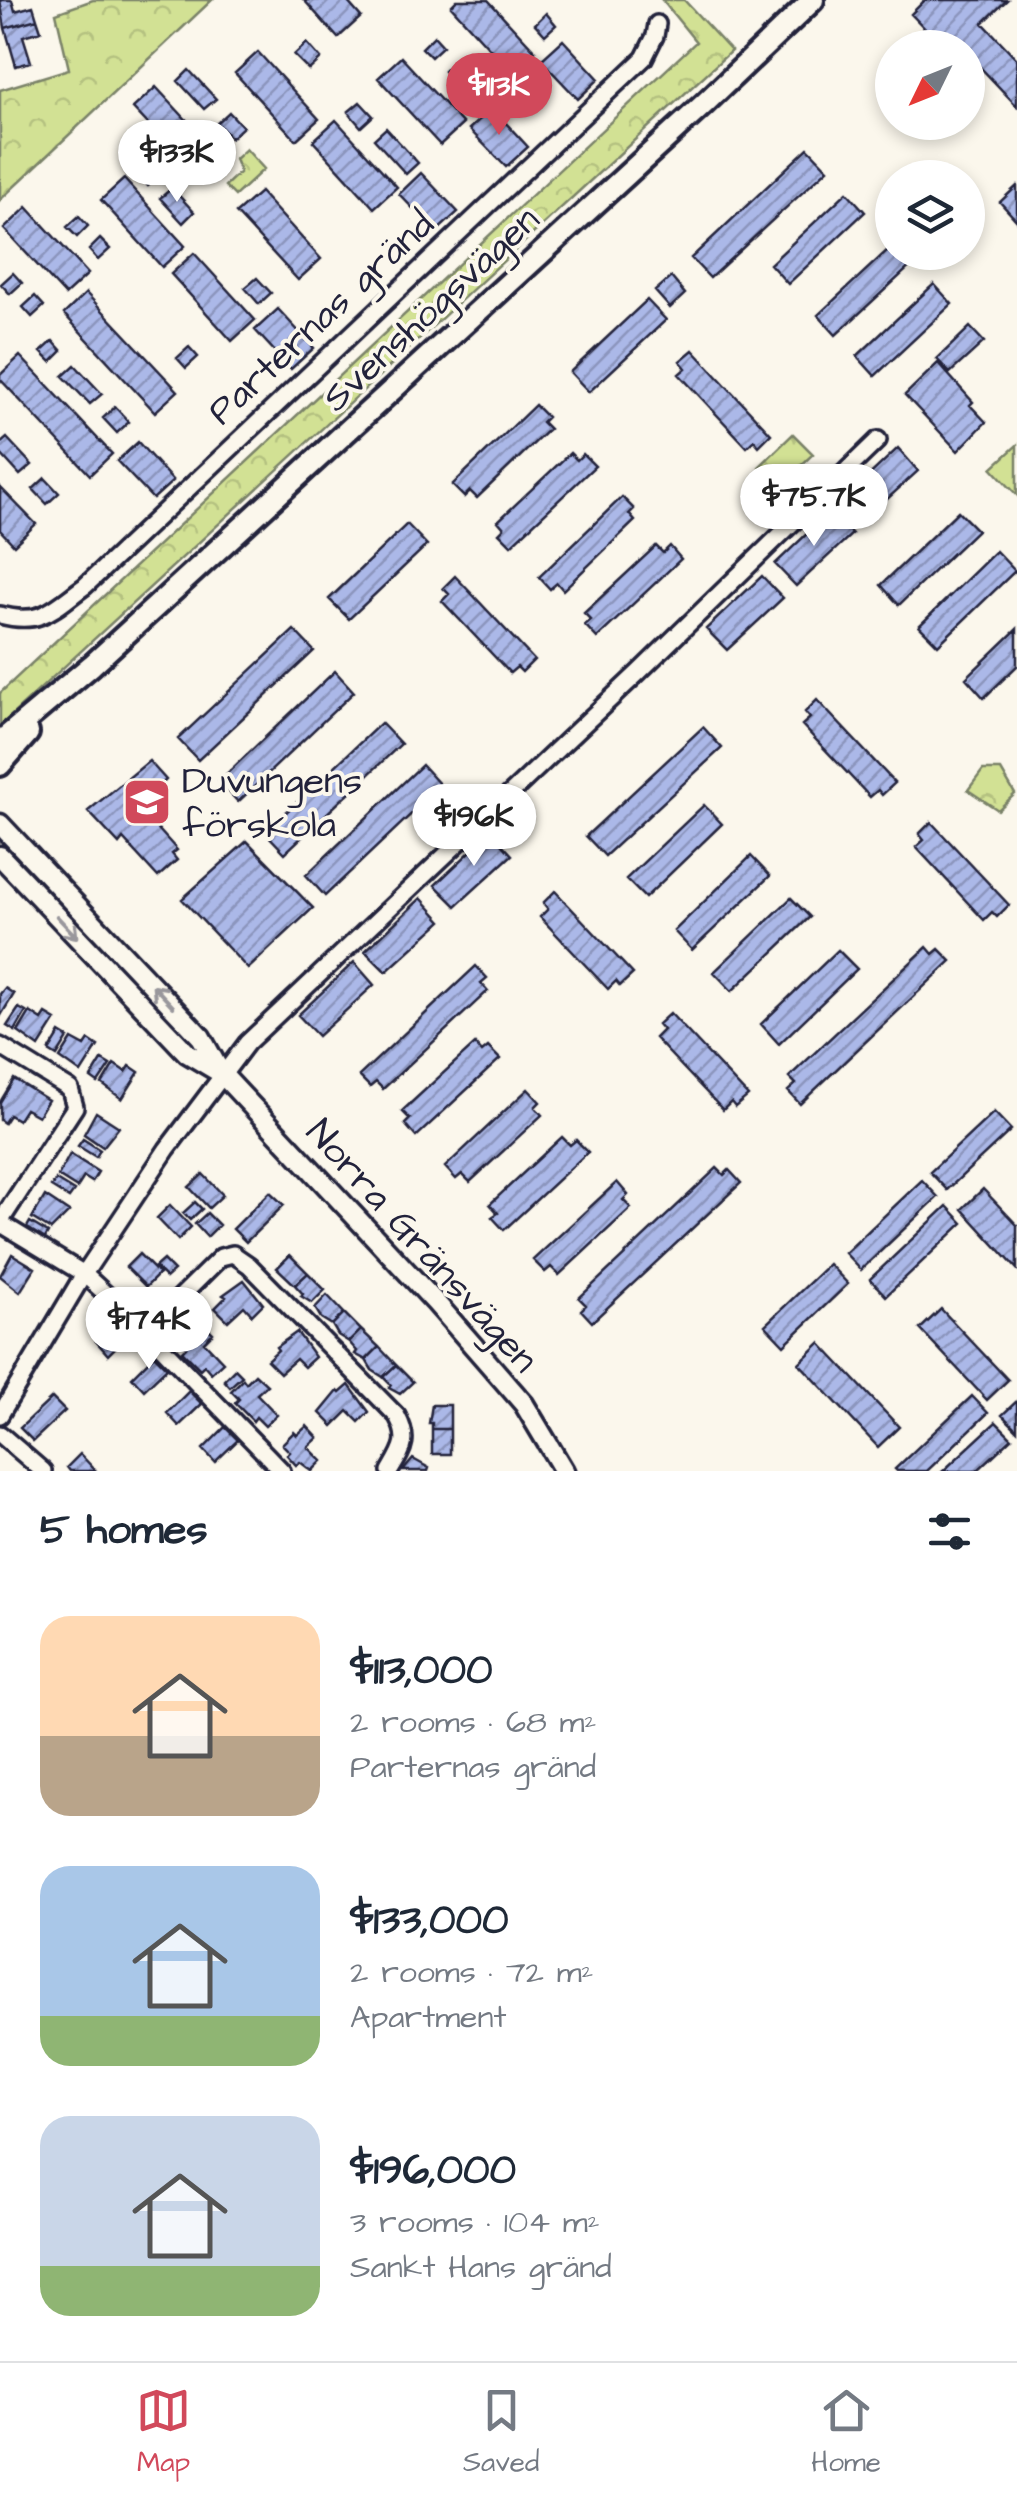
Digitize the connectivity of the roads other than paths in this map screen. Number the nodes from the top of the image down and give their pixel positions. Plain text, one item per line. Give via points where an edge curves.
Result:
1 (813, 0) edge
2 (657, 24) dead end
3 (878, 440) dead end
4 (0, 615) edge
5 (92, 666) junction
6 (0, 742) edge
7 (0, 765) edge
8 (0, 824) edge
9 (0, 856) edge
10 (0, 1046) edge
11 (221, 1073) junction
12 (0, 1222) edge
13 (84, 1274) junction
14 (146, 1331) junction
15 (0, 1415) edge
16 (0, 1434) edge
17 (43, 1471) edge
18 (282, 1471) edge
19 (390, 1471) edge
20 (564, 1471) edge

1 - 5 main road, Svenshögsvägen
2 - 4 street, Parternas gränd via 644,58 84,586 45,616
3 - 11 street
5 - 6 main road, Svenshögsvägen
5 - 7 main road, Svenshögsvägen
11 -> 8 street, Norra Gränsvägen via 201,1037
9 -> 11 street, Norra Gränsvägen via 187,1054
10 - 12 street via 70,1090 75,1107
11 - 13 street
11 - 20 street, Norra Gränsvägen via 524,1404
12 - 13 street
13 - 14 street
13 - 15 street
14 - 18 street
14 - 19 street via 221,1257 233,1254 397,1416 406,1431
16 - 17 street

